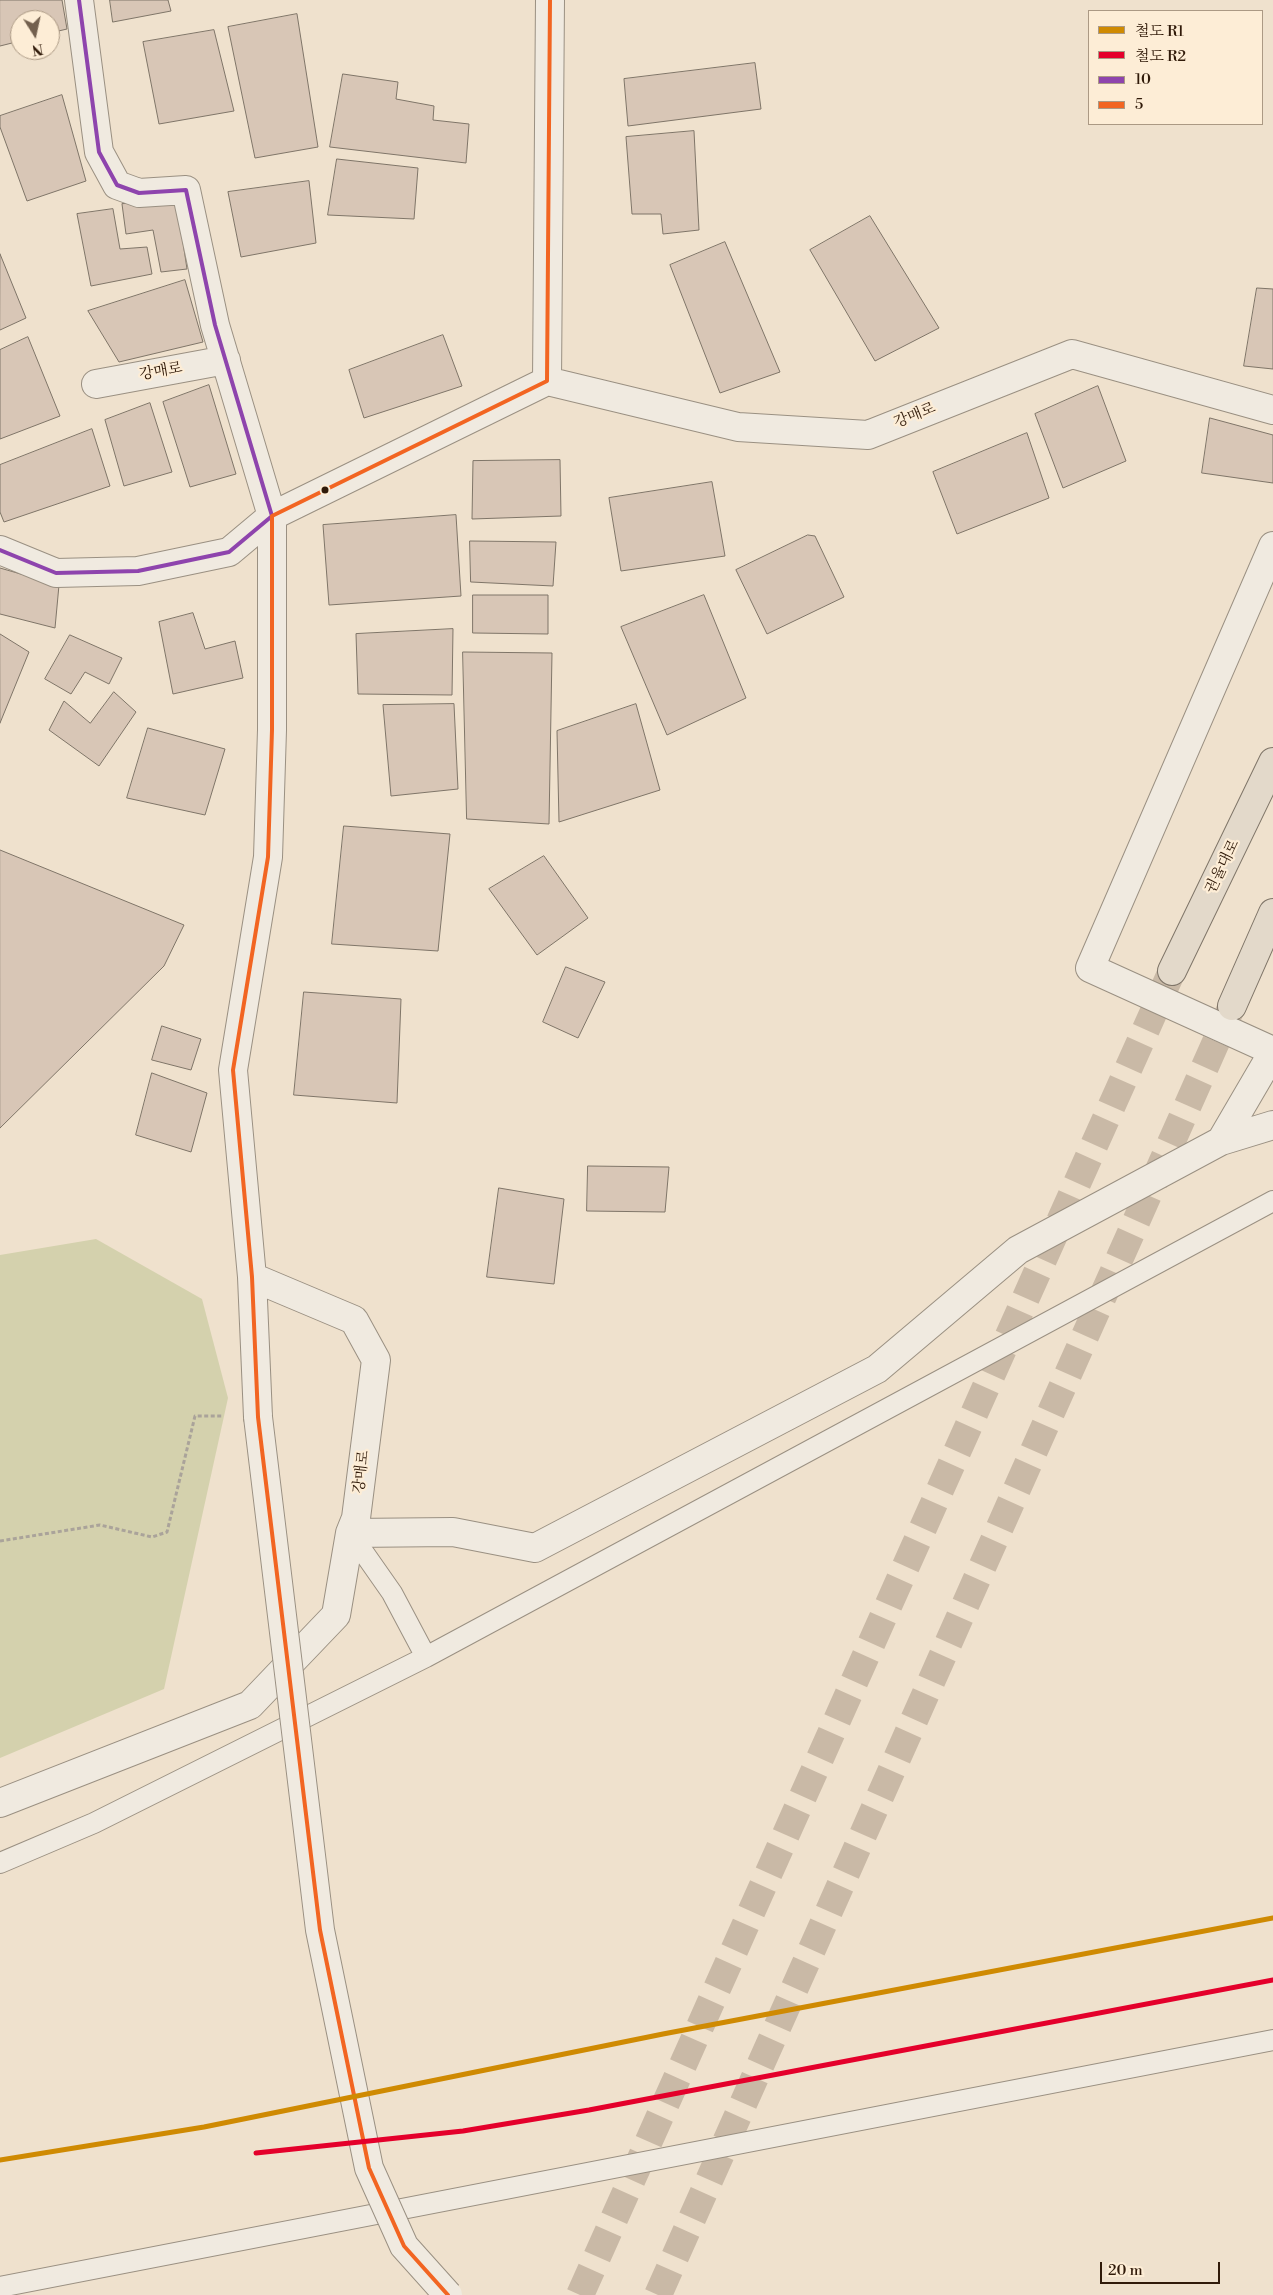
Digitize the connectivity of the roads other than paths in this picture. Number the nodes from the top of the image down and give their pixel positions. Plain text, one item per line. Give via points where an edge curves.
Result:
1 (79, 0) edge
2 (550, 0) edge
3 (226, 360) junction
4 (547, 381) junction
5 (96, 384) dead end
6 (1273, 410) edge
7 (272, 516) junction
8 (1273, 546) edge
9 (0, 550) edge
10 (1273, 762) edge
11 (1273, 913) edge
12 (1172, 971) tunnel mouth
13 (1232, 1006) tunnel mouth
14 (1273, 1052) edge
15 (1273, 1125) edge
16 (1221, 1141) junction
17 (1273, 1201) edge
18 (252, 1277) junction
19 (350, 1533) junction
20 (426, 1658) junction
21 (0, 1803) edge
22 (0, 1863) edge
23 (1273, 2040) edge
24 (0, 2287) edge
25 (448, 2295) edge

1 - 3 street via 99,152 117,186 139,193 186,190 215,325
2 - 4 street
3 - 5 street, 강매로
3 - 7 street
4 - 6 street, 강매로 via 738,427 868,435 1072,354
4 - 7 street
7 - 9 street via 229,552 138,571 56,573
7 - 18 street via 272,730 268,857 232,1070
8 - 14 street via 1090,968
10 - 12 highway, 권율대로
11 - 13 highway
14 - 16 street
15 - 16 street
16 - 19 street via 1018,1250 877,1369 535,1548 453,1532
17 - 20 lane
18 - 19 street, 강매로 via 354,1320 376,1360 356,1518
18 - 25 street, bridge via 258,1416 320,1930 369,2168 404,2246
19 - 20 lane via 392,1594
19 - 21 street, 강매로 via 336,1615 250,1706
20 - 22 lane via 94,1823
23 - 24 lane

